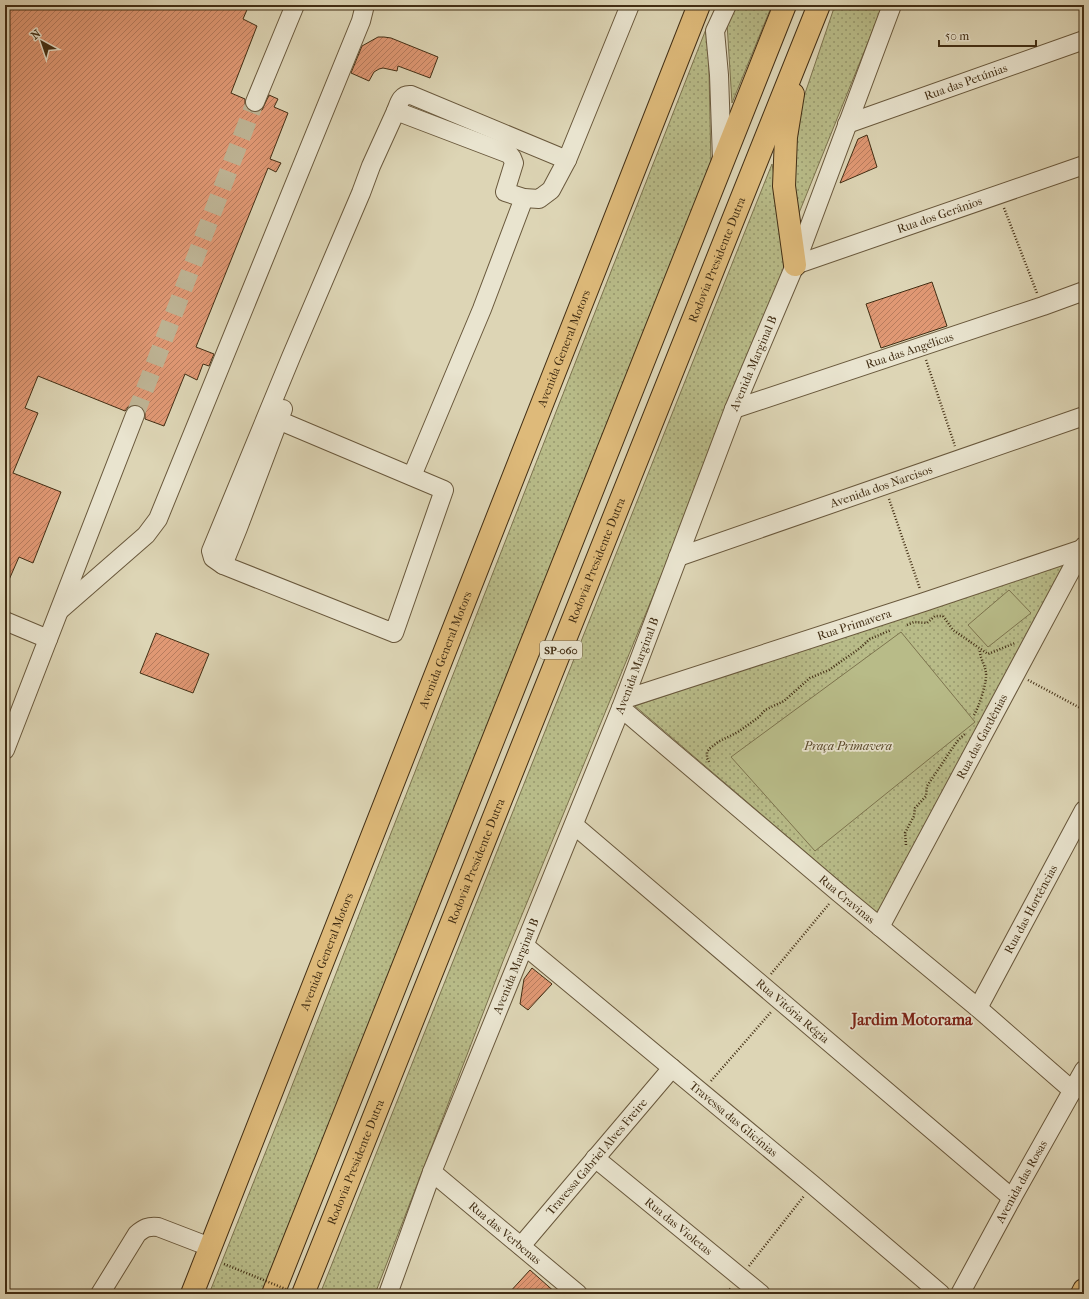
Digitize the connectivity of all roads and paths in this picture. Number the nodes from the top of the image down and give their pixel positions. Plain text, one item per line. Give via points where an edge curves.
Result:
1 (295, 5) edge
2 (365, 5) edge
3 (630, 5) edge
4 (699, 5) edge
5 (727, 5) edge
6 (785, 5) edge
7 (819, 5) edge
8 (892, 5) edge
9 (1083, 45) edge
10 (800, 52) junction
11 (255, 102) tunnel mouth
12 (396, 111) junction
13 (847, 124) junction
14 (567, 160) junction
15 (722, 162) junction
16 (1084, 165) edge
17 (999, 195) junction
18 (524, 198) junction
19 (794, 265) junction
20 (1084, 291) edge
21 (1042, 306) junction
22 (921, 347) junction
23 (291, 357) junction
24 (734, 409) junction
25 (134, 415) tunnel mouth
26 (1084, 416) edge
27 (278, 420) junction
28 (960, 460) junction
29 (412, 476) junction
30 (884, 486) junction
31 (1083, 548) edge
32 (678, 556) junction
33 (223, 565) junction
34 (924, 602) junction
35 (60, 610) junction
36 (943, 616) junction
37 (5, 621) edge
38 (903, 624) dead end
39 (892, 629) dead end
40 (1036, 635) junction
41 (48, 639) junction
42 (980, 649) junction
43 (1016, 673) junction
44 (623, 704) junction
45 (1084, 710) edge
46 (971, 722) dead end
47 (968, 728) dead end
48 (5, 750) edge
49 (711, 764) dead end
50 (1084, 810) edge
51 (574, 825) junction
52 (905, 850) dead end
53 (839, 893) junction
54 (880, 927) junction
55 (525, 946) junction
56 (762, 986) junction
57 (780, 1001) junction
58 (978, 1008) junction
59 (672, 1068) junction
60 (1084, 1070) edge
61 (1073, 1091) junction
62 (702, 1092) junction
63 (595, 1158) junction
64 (432, 1172) junction
65 (813, 1185) junction
66 (1012, 1198) junction
67 (521, 1246) junction
68 (210, 1248) junction
69 (224, 1264) dead end
70 (740, 1276) junction
71 (1084, 1290) edge
72 (390, 1293) edge
73 (100, 1294) edge
74 (192, 1294) edge
75 (272, 1294) edge
76 (298, 1294) edge
77 (303, 1294) edge
78 (578, 1294) edge
79 (726, 1294) edge
80 (761, 1294) edge
81 (941, 1294) edge
82 (960, 1294) edge
83 (1082, 1294) edge

1 - 11 street
2 - 35 street via 361,21 158,519 146,535
3 - 14 street
4 - 68 main road, Avenida General Motors
5 - 15 street via 715,31
6 - 15 main road, SP-060
7 - 10 main road, Rodovia Presidente Dutra / SP-060
8 - 13 street, Avenida Marginal B
9 - 13 street, Rua das Petúnias
10 - 19 main road via 786,137 784,186
10 - 77 main road, Rodovia Presidente Dutra / SP-060
12 - 14 street via 403,97 411,95
12 - 18 street via 509,154 514,163 506,192
12 - 23 street
13 - 19 street, Avenida Marginal B
14 - 18 street via 552,190 539,199
15 - 75 main road, SP-060
16 - 17 street, Rua dos Gerânios
17 - 19 street, Rua dos Gerânios
17 - 21 path
18 - 29 street via 482,309
19 - 24 street, Avenida Marginal B
20 - 21 street, Rua das Angélicas
21 - 22 street, Rua das Angélicas
22 - 24 street, Rua das Angélicas
22 - 28 path
23 - 27 street via 299,367
23 - 33 street via 211,551 213,558
24 - 32 street, Avenida Marginal B
25 - 35 street
26 - 28 street, Avenida dos Narcisos
27 - 29 street
27 - 33 street
28 - 30 street, Avenida dos Narcisos
29 - 33 street via 444,490 394,633
30 - 32 street, Avenida dos Narcisos
30 - 34 path
31 - 34 street, Rua Primavera
31 - 40 street, Rua das Gardênias
32 - 44 street, Avenida Marginal B
34 - 36 path
34 - 44 street, Rua Primavera
35 - 41 street
36 - 38 path via 935,616 927,623
36 - 42 path via 953,630
37 - 41 street
39 - 49 path via 870,639 829,670 810,678 784,701 765,710 738,732 718,742 707,752
40 - 42 path via 988,654
40 - 43 street, Rua das Gardênias
41 - 48 street
42 - 46 path via 986,677
43 - 45 path
43 - 54 street, Rua das Gardênias
44 - 51 street, Avenida Marginal B
44 - 53 street, Rua Cravinas
47 - 52 path via 927,786 926,796 915,808 914,816 905,833
50 - 58 street, Rua das Hortências
51 - 55 street, Avenida Marginal B
51 - 56 street, Rua Vitória Régia
53 - 54 street, Rua Cravinas
53 - 56 path
54 - 58 street, Rua Cravinas
55 - 59 street, Travessa das Glicínias
55 - 64 street, Avenida Marginal B
56 - 57 street, Rua Vitória Régia
57 - 62 path
57 - 66 street, Rua Vitória Régia
58 - 61 street, Rua Cravinas
59 - 62 street, Travessa das Glicínias
59 - 63 street, Travessa Gabriel Alves Freire
60 - 61 street, Avenida das Rosas
61 - 66 street, Avenida das Rosas
62 - 65 street, Travessa das Glicínias
63 - 67 street, Travessa Gabriel Alves Freire
63 - 70 street, Rua das Violetas
64 - 67 street, Rua das Verbenas
64 - 72 street, Avenida Marginal B
65 - 70 path
65 - 81 street, Travessa das Glicínias
66 - 82 street, Avenida das Rosas
67 - 78 street, Rua das Verbenas
68 - 73 street via 158,1227 144,1228 137,1234
68 - 74 main road, Avenida General Motors
69 - 76 path, bridge
70 - 79 path
70 - 80 street, Rua das Violetas
71 - 83 main road

